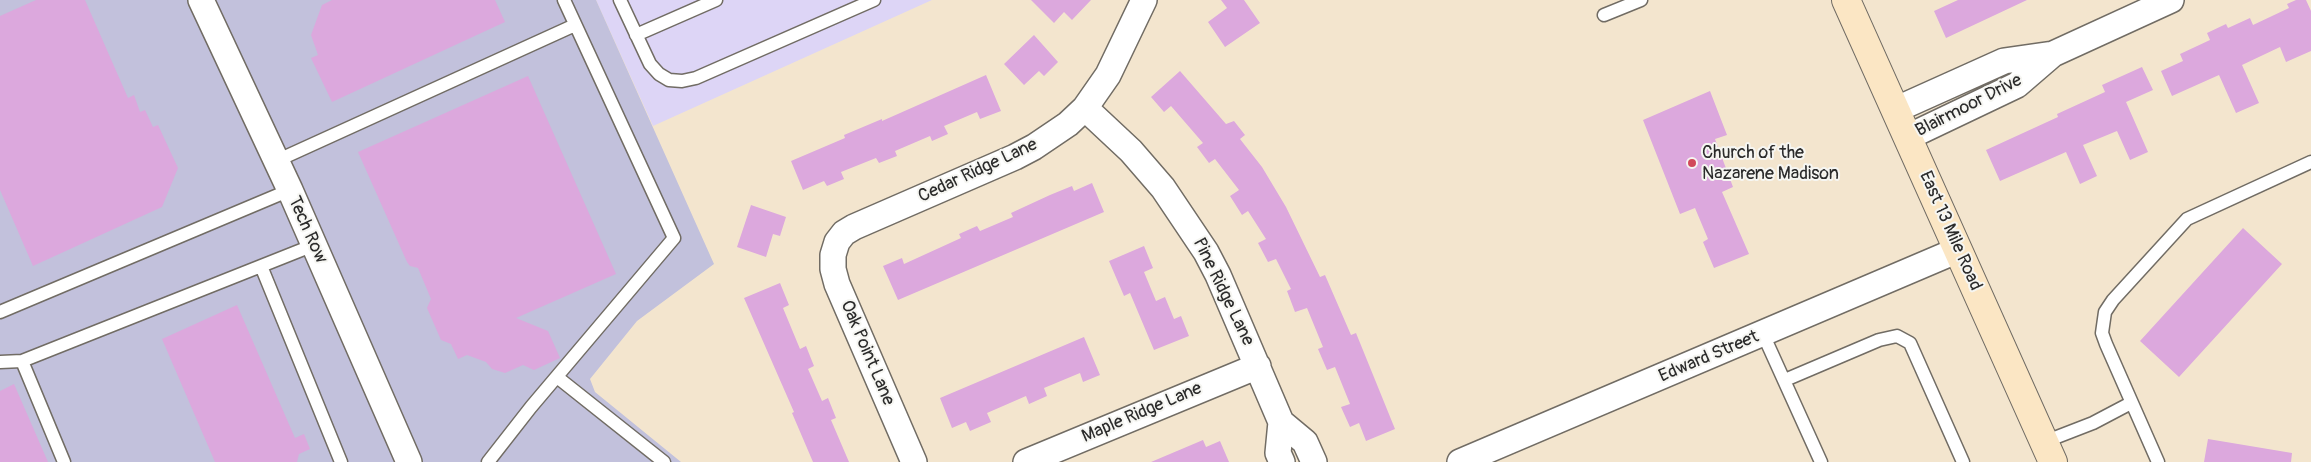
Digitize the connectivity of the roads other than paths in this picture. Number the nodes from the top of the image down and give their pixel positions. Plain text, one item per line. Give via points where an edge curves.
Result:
1 (201, 0) edge
2 (564, 0) edge
3 (620, 0) edge
4 (716, 0) edge
5 (874, 0) edge
6 (1144, 0) edge
7 (1641, 0) edge
8 (1846, 0) edge
9 (2171, 0) edge
10 (698, 4) edge
11 (1604, 15) dead end
12 (575, 25) junction
13 (636, 35) junction
14 (2052, 54) junction
15 (1085, 108) junction
16 (1895, 110) junction
17 (1908, 137) junction
18 (276, 161) junction
19 (2311, 162) edge
20 (290, 190) junction
21 (837, 242) joint
22 (314, 245) junction
23 (1958, 250) junction
24 (261, 266) junction
25 (0, 312) edge
26 (1763, 334) junction
27 (22, 361) junction
28 (0, 362) edge
29 (1258, 366) junction
30 (557, 377) junction
31 (1785, 380) junction
32 (2131, 403) junction
33 (1280, 422) junction
34 (2048, 452) edge
35 (2154, 460) edge
36 (64, 462) edge
37 (341, 462) edge
38 (410, 462) edge
39 (488, 462) edge
40 (664, 462) edge
41 (914, 462) edge
42 (1026, 462) edge
43 (1282, 462) edge
44 (1314, 462) edge
45 (1460, 462) edge
46 (1820, 462) edge
47 (1963, 462) edge

1 - 18 street, Tech Row
2 - 12 lane
3 - 13 lane
4 - 10 lane
5 - 13 lane via 696,78 682,81 669,80 658,74
6 - 15 street, Cedar Ridge Lane via 1108,75
7 - 11 lane
8 - 16 main road, East 13 Mile Road
9 - 14 street, Blairmoor Drive
10 - 13 lane
12 - 18 lane
12 - 30 lane via 674,238
14 - 16 street, Blairmoor Drive via 2004,61
14 - 17 street, Blairmoor Drive via 2017,85
15 - 21 street, Cedar Ridge Lane via 1034,147 867,220 844,233
15 - 29 street, Pine Ridge Lane via 1142,164 1178,209 1218,275
16 - 17 main road, East 13 Mile Road
17 - 23 main road, East 13 Mile Road
18 - 20 street, Tech Row
19 - 32 lane via 2187,219 2109,305 2102,322 2102,332
20 - 22 street, Tech Row
20 - 25 lane
21 - 41 street, Oak Point Lane via 833,269 837,284
22 - 24 lane
22 - 38 street, Tech Row
23 - 26 street, Edward Street
23 - 34 main road, East 13 Mile Road
24 - 27 lane
24 - 37 lane
26 - 31 lane
26 - 45 street, Edward Street
27 - 28 lane
27 - 36 lane
29 - 33 street, Pine Ridge Lane
29 - 42 street, Maple Ridge Lane
30 - 39 lane
30 - 40 lane
31 - 46 lane
31 - 47 lane via 1879,340 1897,336 1910,343
32 - 34 lane
32 - 35 lane
33 - 43 street, Pine Ridge Lane via 1278,453
33 - 44 street, Pine Ridge Lane via 1305,442

